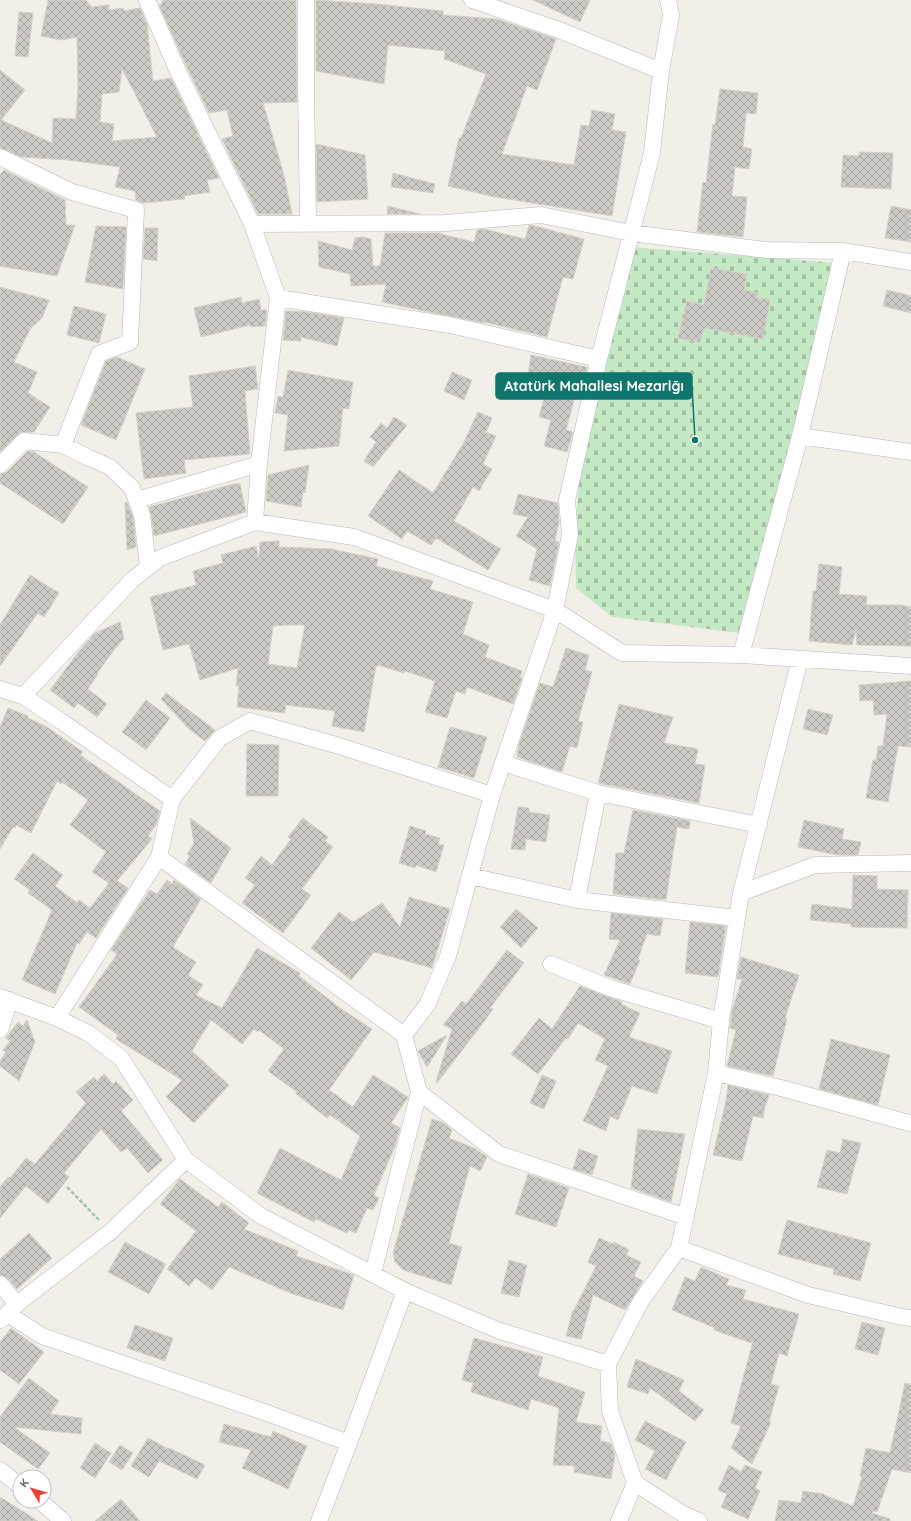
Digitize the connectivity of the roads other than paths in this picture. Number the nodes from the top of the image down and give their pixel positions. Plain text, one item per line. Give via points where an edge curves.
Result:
1 (147, 0) edge
2 (306, 0) edge
3 (472, 0) edge
4 (668, 0) edge
5 (661, 70) junction
6 (0, 157) edge
7 (252, 224) junction
8 (308, 224) junction
9 (631, 233) junction
10 (842, 251) junction
11 (911, 262) edge
12 (278, 298) junction
13 (599, 359) junction
14 (800, 436) junction
15 (63, 444) junction
16 (911, 452) edge
17 (259, 464) junction
18 (0, 465) edge
19 (137, 500) junction
20 (255, 522) junction
21 (148, 567) junction
22 (555, 610) junction
23 (741, 655) junction
24 (800, 659) junction
25 (911, 666) edge
26 (0, 689) edge
27 (23, 696) junction
28 (503, 763) junction
29 (598, 793) junction
30 (492, 795) junction
31 (172, 799) junction
32 (759, 825) junction
33 (159, 857) junction
34 (911, 863) edge
35 (470, 876) junction
36 (741, 893) junction
37 (576, 900) junction
38 (737, 918) junction
39 (551, 964) dead end
40 (5, 999) edge
41 (57, 1018) junction
42 (721, 1021) junction
43 (0, 1030) edge
44 (404, 1035) junction
45 (716, 1073) junction
46 (419, 1092) junction
47 (909, 1123) dead end
48 (186, 1160) junction
49 (686, 1217) junction
50 (679, 1248) junction
51 (373, 1273) junction
52 (0, 1284) edge
53 (405, 1291) junction
54 (8, 1313) edge
55 (911, 1318) edge
56 (608, 1364) junction
57 (349, 1443) junction
58 (0, 1470) edge
59 (12, 1480) edge
60 (635, 1483) junction
61 (49, 1509) edge
62 (63, 1521) edge
63 (318, 1521) edge
64 (619, 1521) edge
65 (699, 1521) edge

1 - 7 street via 176,67
2 - 8 street
3 - 5 street via 559,30
4 - 5 street via 671,15
5 - 9 street via 652,153
6 - 15 street via 72,192 136,210 130,342 99,354
7 - 8 street
7 - 12 street
8 - 9 street via 446,223 541,215
9 - 10 street via 766,250
9 - 13 street
10 - 11 street
10 - 14 street
12 - 13 street via 450,325
12 - 17 street
13 - 22 street via 567,500 570,535
14 - 16 street
14 - 23 street
15 - 18 street via 24,441
15 - 19 street via 110,467 132,488
17 - 19 street
17 - 20 street
19 - 21 street via 142,514
20 - 21 street via 160,558
20 - 22 street via 354,537
21 - 27 street via 132,580
22 - 23 street via 622,653
22 - 28 street
23 - 24 street
24 - 25 street
24 - 32 street
26 - 27 street
27 - 31 street
28 - 29 street
28 - 30 street
29 - 32 street
29 - 37 street
30 - 31 street via 336,745 250,721 220,738
30 - 35 street
31 - 33 street
32 - 36 street
33 - 41 street
33 - 44 street
34 - 36 street via 815,865
35 - 37 street
35 - 44 street via 448,956 426,1006
36 - 38 street
37 - 38 street
38 - 42 street
39 - 42 street via 610,988
40 - 41 street
40 - 43 street
41 - 48 street via 88,1033 121,1058
42 - 45 street
44 - 46 street
45 - 47 street
45 - 49 street
46 - 49 street via 499,1154
46 - 51 street
48 - 51 street via 261,1216
48 - 54 street via 110,1232
49 - 50 street
50 - 55 street via 808,1295
50 - 56 street via 641,1301
51 - 53 street
52 - 54 street
53 - 56 street via 500,1331
53 - 57 street
54 - 57 street via 42,1336
56 - 60 street via 610,1411
57 - 63 street
58 - 59 street
60 - 64 street
60 - 65 street via 683,1514
61 - 62 street

